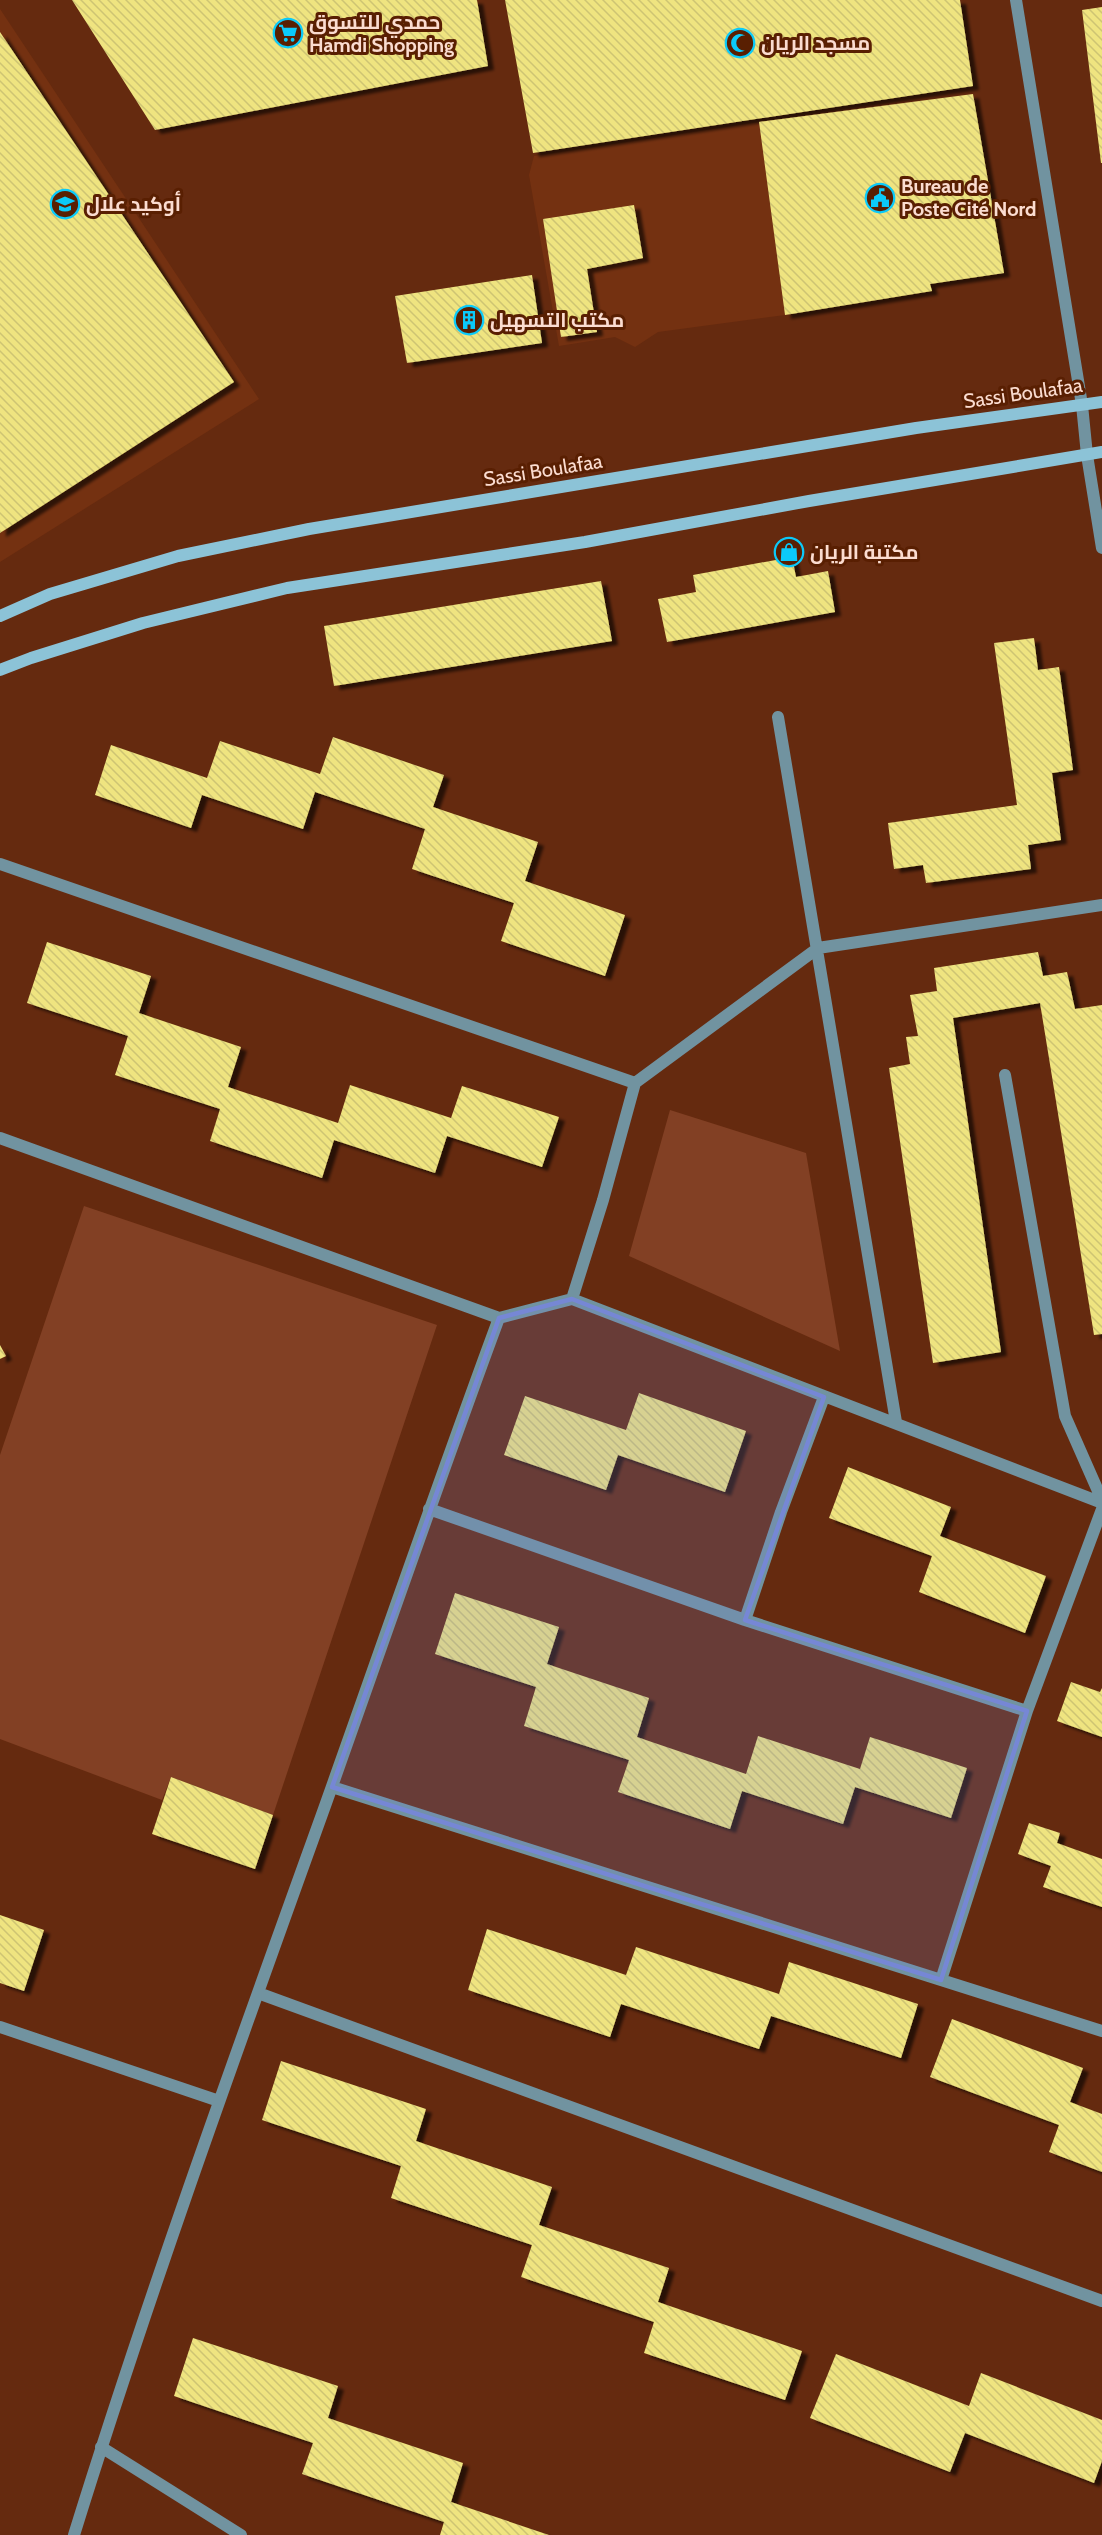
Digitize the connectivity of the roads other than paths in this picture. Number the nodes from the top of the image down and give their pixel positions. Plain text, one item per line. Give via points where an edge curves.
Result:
1 (1016, 0) edge
2 (1102, 402) edge
3 (1082, 405) junction
4 (1102, 452) edge
5 (1087, 455) junction
6 (1102, 548) edge
7 (0, 616) edge
8 (0, 670) edge
9 (778, 717) dead end
10 (0, 864) edge
11 (1102, 905) edge
12 (818, 948) junction
13 (1005, 1075) dead end
14 (635, 1083) junction
15 (0, 1138) edge
16 (572, 1299) junction
17 (499, 1318) junction
18 (825, 1397) junction
19 (896, 1422) junction
20 (1102, 1502) edge
21 (429, 1509) junction
22 (1102, 1509) edge
23 (745, 1620) junction
24 (1027, 1711) junction
25 (332, 1787) junction
26 (941, 1980) junction
27 (258, 1993) junction
28 (0, 2027) edge
29 (1102, 2031) edge
30 (219, 2101) junction
31 (1102, 2301) edge
32 (101, 2447) junction
33 (74, 2535) edge
34 (241, 2535) edge

1 - 3 street
2 - 3 street, Sassi Boulafaa
3 - 5 street
3 - 7 street, Sassi Boulafaa via 916,428 309,529 178,556 50,594
4 - 5 street
5 - 6 street
5 - 8 street via 585,542 287,588 143,623
9 - 12 street
10 - 14 street
11 - 12 street
12 - 14 street
12 - 19 street
13 - 20 street via 1065,1416
14 - 16 street
15 - 17 street
16 - 17 street
16 - 18 street
17 - 21 street
18 - 19 street
18 - 23 street
19 - 20 street
21 - 23 street
21 - 25 street
22 - 24 street
23 - 24 street
24 - 26 street
25 - 26 street
25 - 27 street
26 - 29 street
27 - 30 street
27 - 31 street
28 - 30 street
30 - 32 street
32 - 33 street
32 - 34 street

